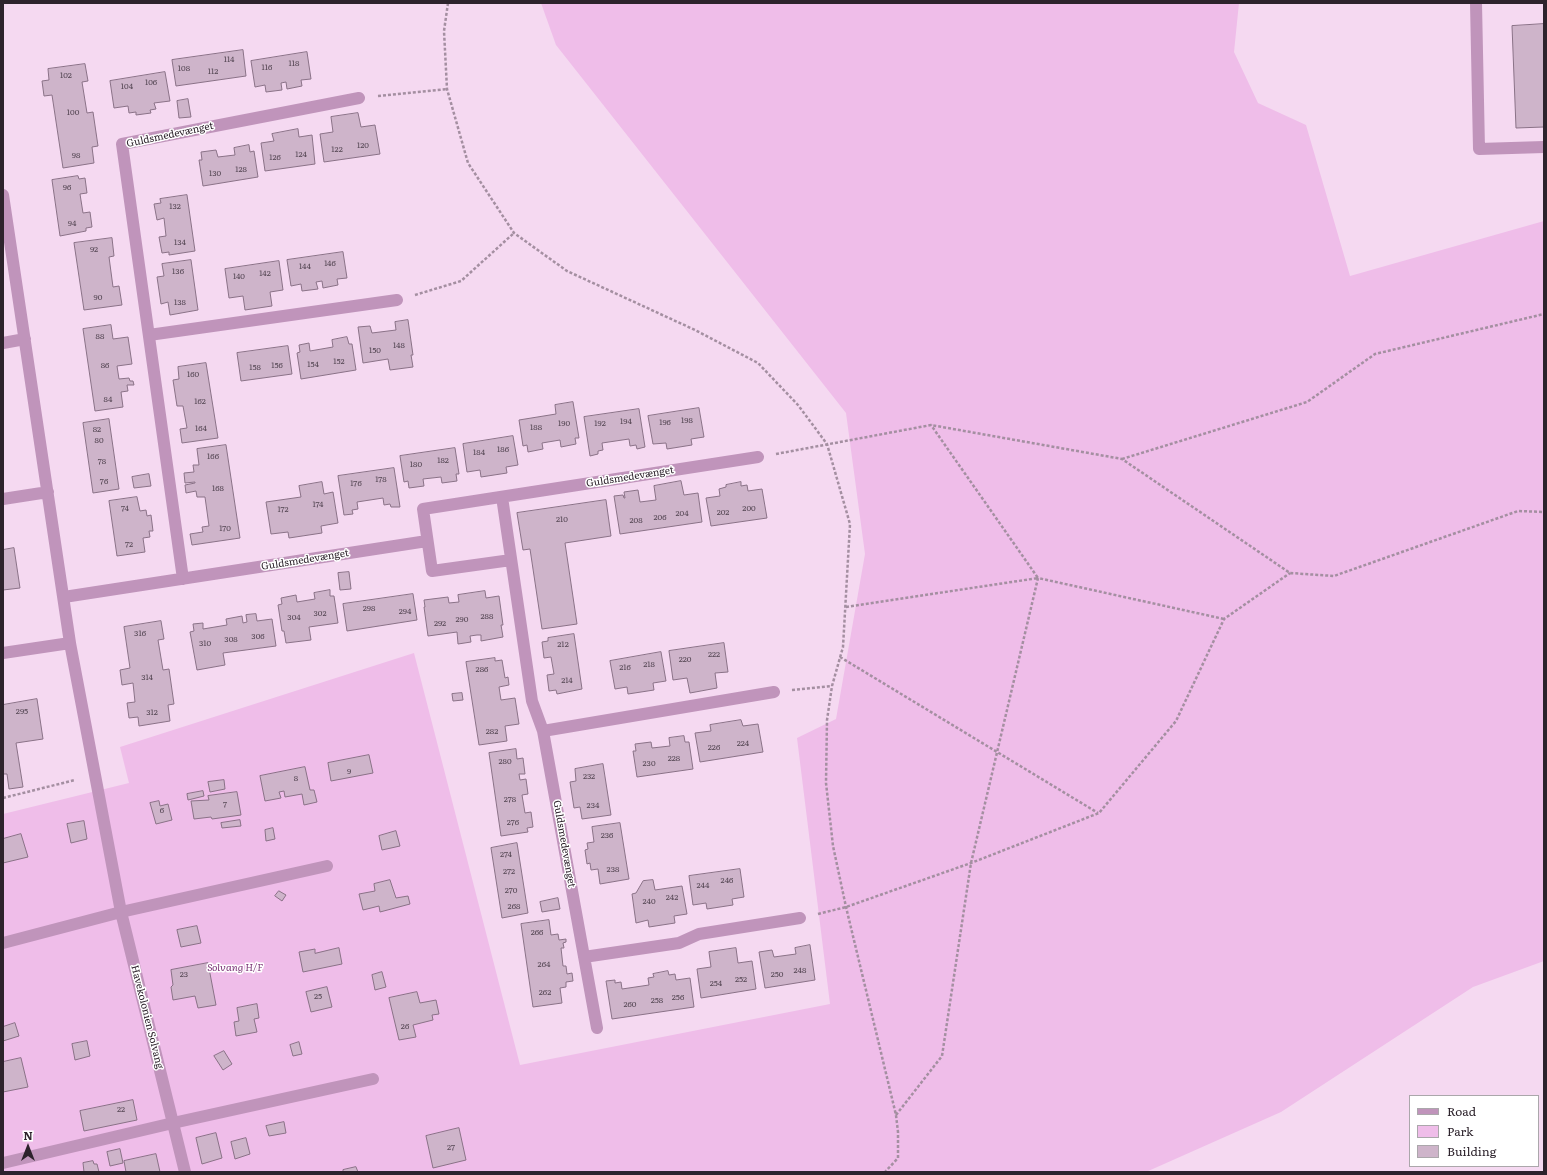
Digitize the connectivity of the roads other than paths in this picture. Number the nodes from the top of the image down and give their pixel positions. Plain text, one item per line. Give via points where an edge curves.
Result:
1 (1476, 3) edge
2 (359, 98) road end
3 (1544, 146) edge
4 (3, 195) edge
5 (397, 300) road end
6 (149, 335) junction
7 (25, 339) junction
8 (3, 342) edge
9 (758, 457) road end
10 (48, 492) junction
11 (502, 497) junction
12 (3, 499) edge
13 (428, 541) junction
14 (511, 560) junction
15 (183, 579) junction
16 (64, 597) junction
17 (70, 643) junction
18 (3, 653) edge
19 (774, 692) road end
20 (543, 731) junction
21 (327, 866) dead end
22 (121, 912) junction
23 (800, 918) dead end
24 (3, 942) edge
25 (584, 957) junction
26 (597, 1028) dead end
27 (373, 1079) dead end
28 (173, 1123) junction
29 (3, 1163) edge
30 (184, 1172) edge

1 - 3 street via 1479,149
2 - 6 street, Guldsmedevænget via 122,144
4 - 7 street
5 - 6 street
6 - 15 street, Guldsmedevænget
7 - 8 street
7 - 10 street
9 - 11 street, Guldsmedevænget
10 - 12 street
10 - 16 street
11 - 13 street, Guldsmedevænget via 423,509
11 - 14 street, Guldsmedevænget
13 - 14 street, Guldsmedevænget via 432,572
13 - 15 street, Guldsmedevænget
14 - 20 street, Guldsmedevænget via 532,701
15 - 16 street, Guldsmedevænget
16 - 17 street
17 - 18 street
17 - 22 street, Havekolonien Solvang
19 - 20 street
20 - 25 street, Guldsmedevænget
21 - 22 street
22 - 24 street
22 - 28 street, Havekolonien Solvang
23 - 25 street via 699,934 679,943
25 - 26 street, Guldsmedevænget
27 - 28 street
28 - 29 street
28 - 30 street, Havekolonien Solvang

